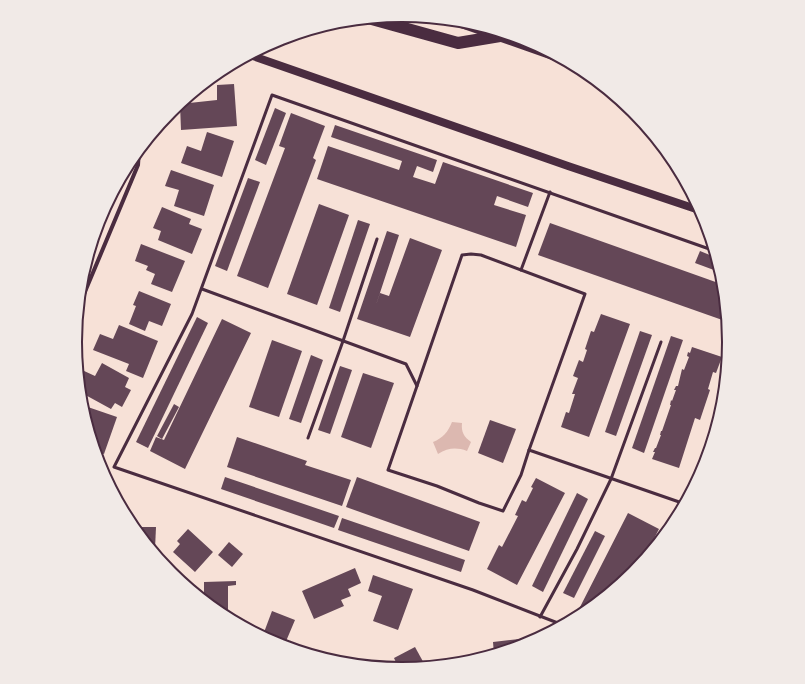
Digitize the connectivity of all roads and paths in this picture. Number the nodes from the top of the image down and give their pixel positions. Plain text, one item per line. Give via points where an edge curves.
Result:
1 (385, 23) edge
2 (497, 37) edge
3 (257, 57) edge
4 (139, 160) edge
5 (550, 192) junction
6 (693, 208) edge
7 (377, 239) dead end
8 (709, 249) edge
9 (521, 270) junction
10 (88, 284) edge
11 (202, 289) junction
12 (343, 341) junction
13 (661, 342) dead end
14 (416, 386) junction
15 (308, 438) dead end
16 (529, 450) junction
17 (611, 479) junction
18 (680, 502) edge
19 (540, 617) junction
20 (556, 622) edge

1 - 2 highway via 458,43
3 - 6 main road
4 - 10 street
5 - 8 lane
5 - 9 lane
5 - 11 lane via 272,96
7 - 12 lane
9 - 14 lane via 481,255 462,255
9 - 16 lane via 585,294
11 - 12 lane
11 - 19 lane via 192,314 114,467 473,590
12 - 14 lane via 406,364
12 - 15 lane
13 - 17 lane
14 - 16 lane via 388,470 503,511 521,475
16 - 17 lane
17 - 18 lane
17 - 19 lane
19 - 20 lane

